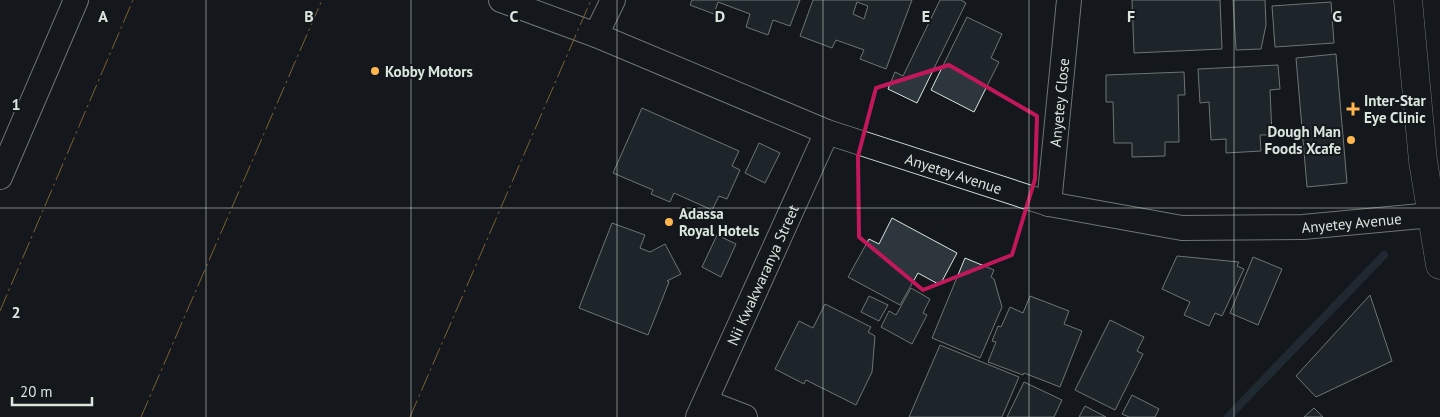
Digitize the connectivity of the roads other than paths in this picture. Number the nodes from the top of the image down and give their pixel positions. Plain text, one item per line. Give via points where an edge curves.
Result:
1 (76, 0) edge
2 (501, 0) edge
3 (612, 0) edge
4 (1069, 0) edge
5 (1408, 0) edge
6 (596, 35) junction
7 (827, 132) junction
8 (0, 178) edge
9 (1049, 204) junction
10 (1432, 215) junction
11 (1440, 264) edge
12 (702, 409) edge
13 (744, 417) edge

1 - 8 street
2 - 6 street, Anyetey Avenue
3 - 6 street
4 - 9 street, Anyetey Close
5 - 10 main road via 1423,161
6 - 7 street, Anyetey Avenue
7 - 9 street, Anyetey Avenue
7 - 12 street, Nii Kwakwaranya Street
9 - 10 street, Anyetey Avenue via 1182,228 1304,227
10 - 11 main road
12 - 13 street

